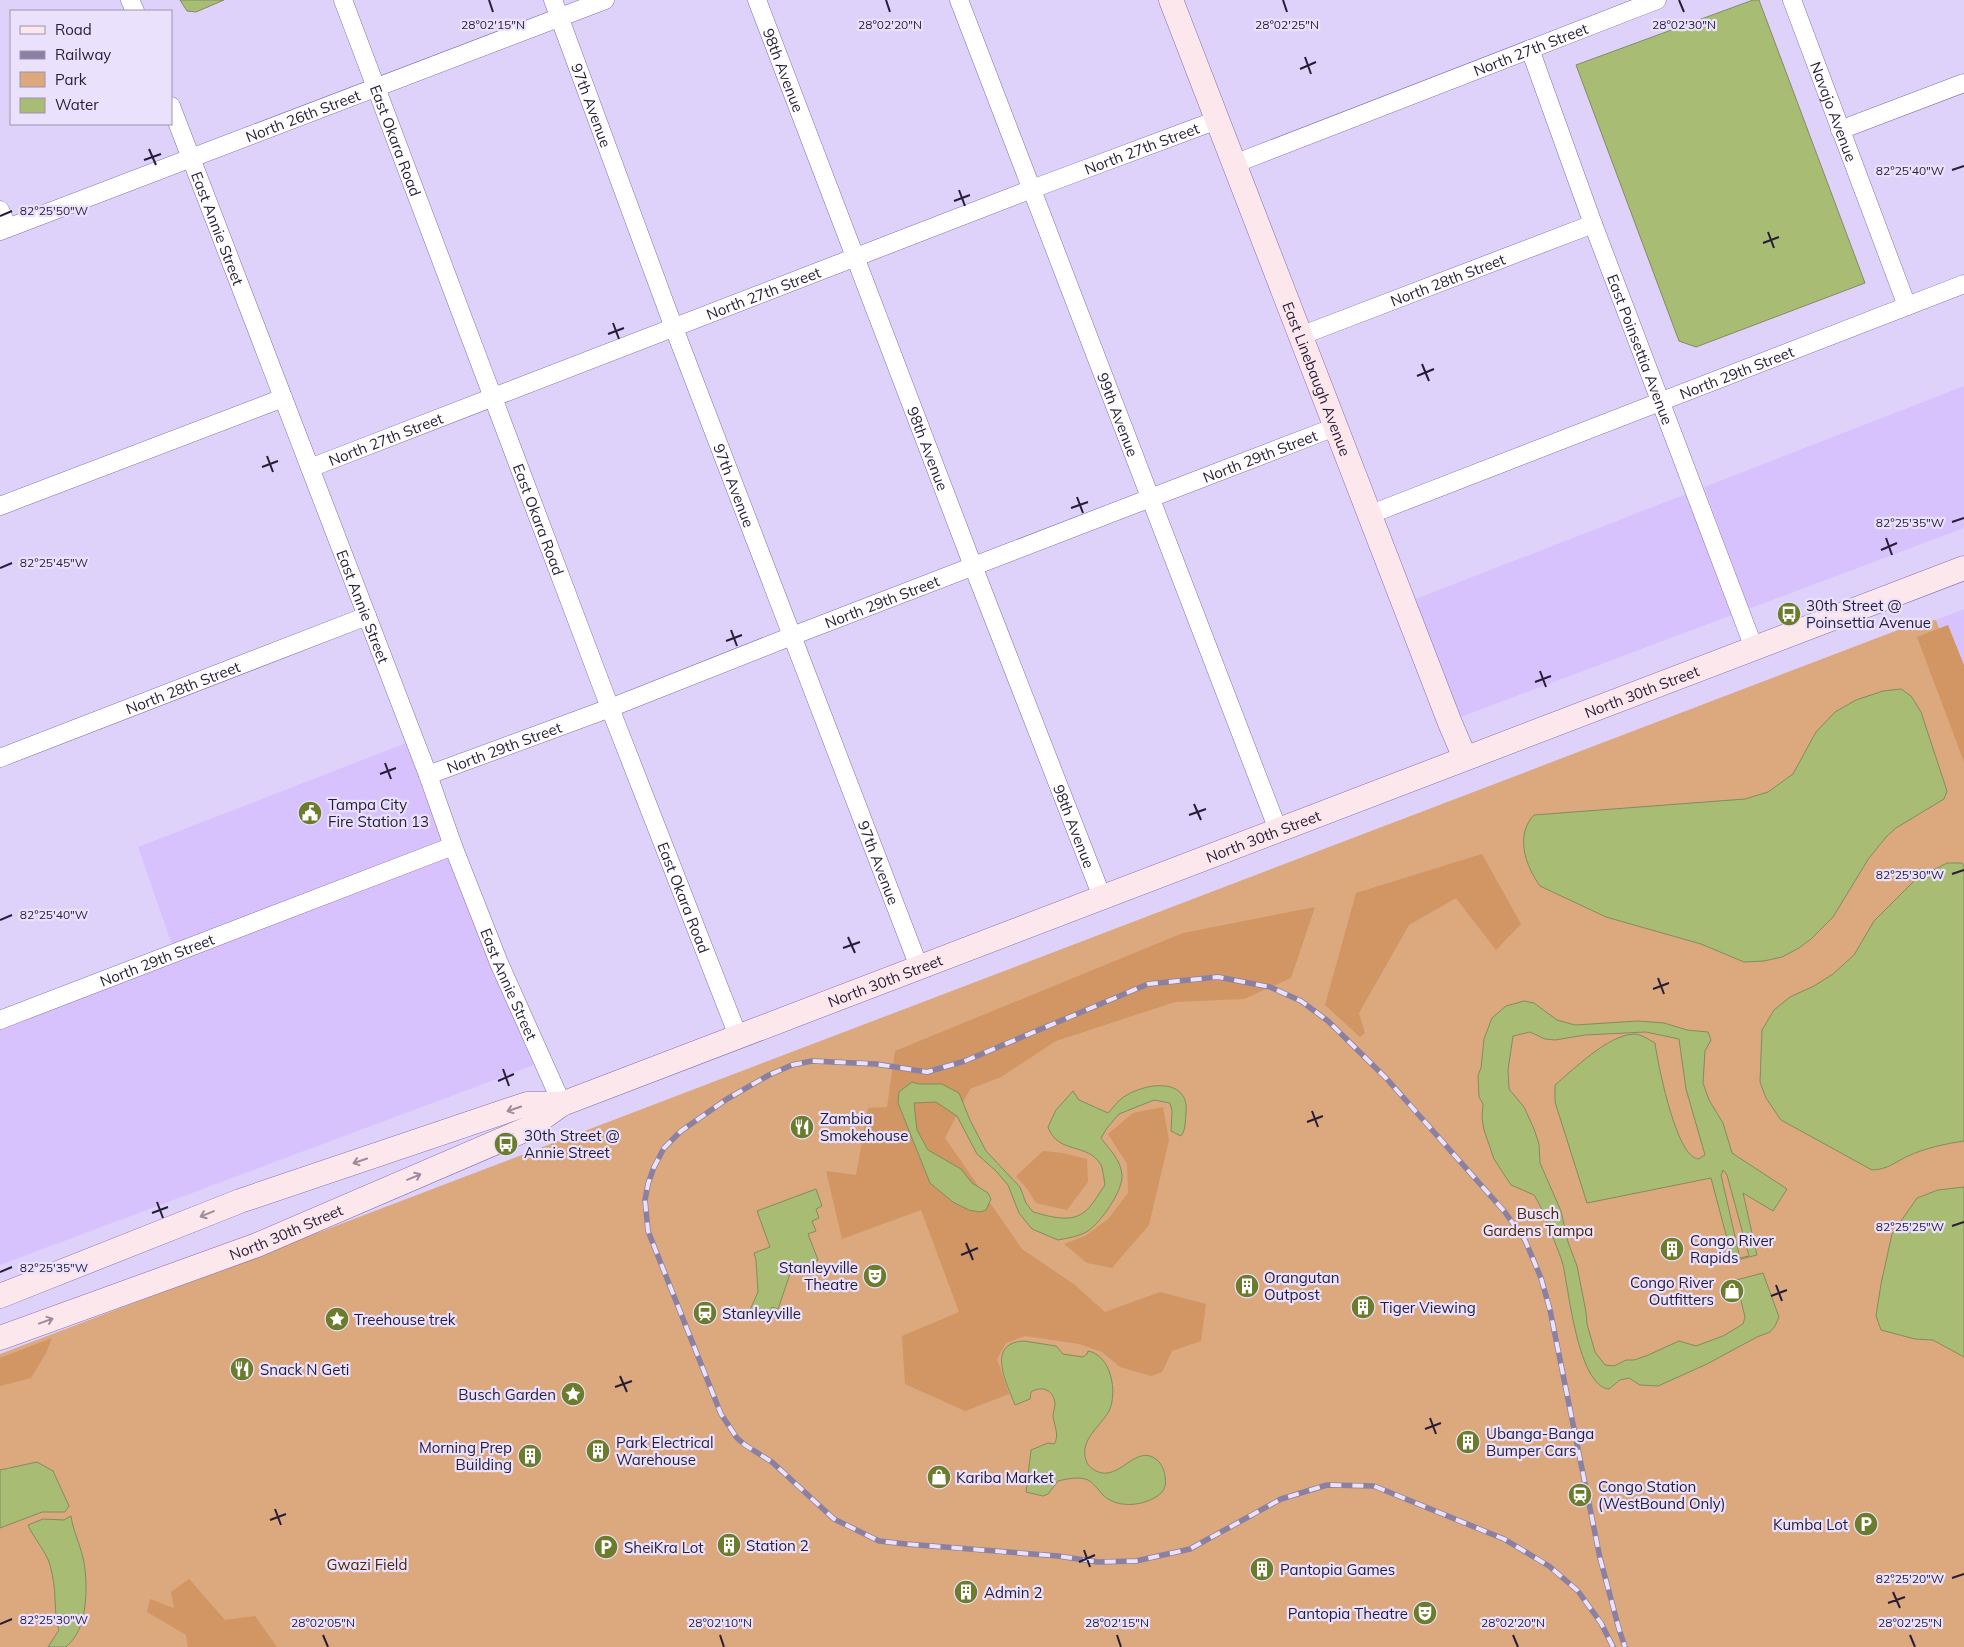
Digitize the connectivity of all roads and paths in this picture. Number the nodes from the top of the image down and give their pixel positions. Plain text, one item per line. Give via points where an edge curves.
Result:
1 (343, 0) edge
2 (553, 0) edge
3 (605, 0) edge
4 (757, 0) edge
5 (958, 0) edge
6 (1172, 0) edge
7 (1657, 0) edge
8 (1792, 0) edge
9 (560, 18) junction
10 (1530, 49) junction
11 (1964, 83) edge
12 (376, 86) junction
13 (172, 109) edge
14 (1218, 120) junction
15 (1840, 130) junction
16 (191, 157) junction
17 (1234, 164) junction
18 (1032, 189) junction
19 (0, 210) edge
20 (1593, 224) junction
21 (4, 229) edge
22 (857, 258) junction
23 (1964, 284) edge
24 (1907, 306) junction
25 (674, 328) junction
26 (1300, 336) junction
27 (283, 398) junction
28 (493, 398) junction
29 (1661, 401) junction
30 (1335, 427) junction
31 (310, 468) junction
32 (1151, 498) junction
33 (0, 506) edge
34 (1371, 514) junction
35 (973, 566) junction
36 (1964, 568) edge
37 (367, 616) junction
38 (792, 636) junction
39 (1754, 648) junction
40 (610, 708) junction
41 (0, 758) edge
42 (1465, 758) junction
43 (428, 776) junction
44 (1278, 830) junction
45 (453, 846) junction
46 (1102, 897) junction
47 (920, 967) junction
48 (0, 1020) edge
49 (738, 1036) junction
50 (562, 1104) junction
51 (0, 1296) edge
52 (0, 1338) edge

1 - 12 street, East Okara Road
2 - 9 street, 97th Avenue
3 - 9 street, North 26th Street
4 - 22 street, 98th Avenue
5 - 18 street, 99th Avenue
6 - 14 main road, East Linebaugh Avenue
7 - 10 street, North 27th Street
8 - 15 street, Navajo Avenue
9 - 12 street, North 26th Street
9 - 25 street, 97th Avenue
10 - 17 street, North 27th Street
10 - 20 street, East Poinsettia Avenue
11 - 15 street
12 - 16 street, North 26th Street
12 - 28 street, East Okara Road
13 - 16 street, East Annie Street
14 - 17 main road, East Linebaugh Avenue
14 - 18 street, North 27th Street
15 - 24 street, Navajo Avenue
16 - 21 street, North 26th Street
16 - 27 street, East Annie Street
17 - 26 main road, East Linebaugh Avenue
18 - 22 street, North 27th Street
18 - 32 street, 99th Avenue
19 - 21 street
20 - 26 street, North 28th Street
20 - 29 street, East Poinsettia Avenue
22 - 25 street, North 27th Street
22 - 35 street, 98th Avenue
23 - 24 street, North 29th Street
24 - 29 street, North 29th Street
25 - 28 street, North 27th Street
25 - 38 street, 97th Avenue
26 - 30 main road, East Linebaugh Avenue
27 - 31 street, East Annie Street
27 - 33 street
28 - 31 street, North 27th Street
28 - 40 street, East Okara Road
29 - 34 street, North 29th Street
29 - 39 street, East Poinsettia Avenue
30 - 32 street, North 29th Street
30 - 34 main road, East Linebaugh Avenue
31 - 37 street, East Annie Street
32 - 35 street, North 29th Street
32 - 44 street, 99th Avenue
34 - 42 main road, East Linebaugh Avenue
35 - 38 street, North 29th Street
35 - 46 street, 98th Avenue
36 - 39 main road, North 30th Street
37 - 41 street, North 28th Street
37 - 43 street, East Annie Street
38 - 40 street, North 29th Street
38 - 47 street, 97th Avenue
39 - 42 main road, North 30th Street
40 - 43 street, North 29th Street
40 - 49 street, East Okara Road
42 - 44 main road, North 30th Street
43 - 45 street, East Annie Street
44 - 46 main road, North 30th Street
45 - 48 street, North 29th Street
45 - 50 street, East Annie Street via 499,963
46 - 47 main road, North 30th Street
47 - 49 main road, North 30th Street
49 - 50 main road, North 30th Street
50 -> 51 main road, North 30th Street via 527,1104 240,1201
52 -> 50 main road, North 30th Street via 257,1245 527,1129

